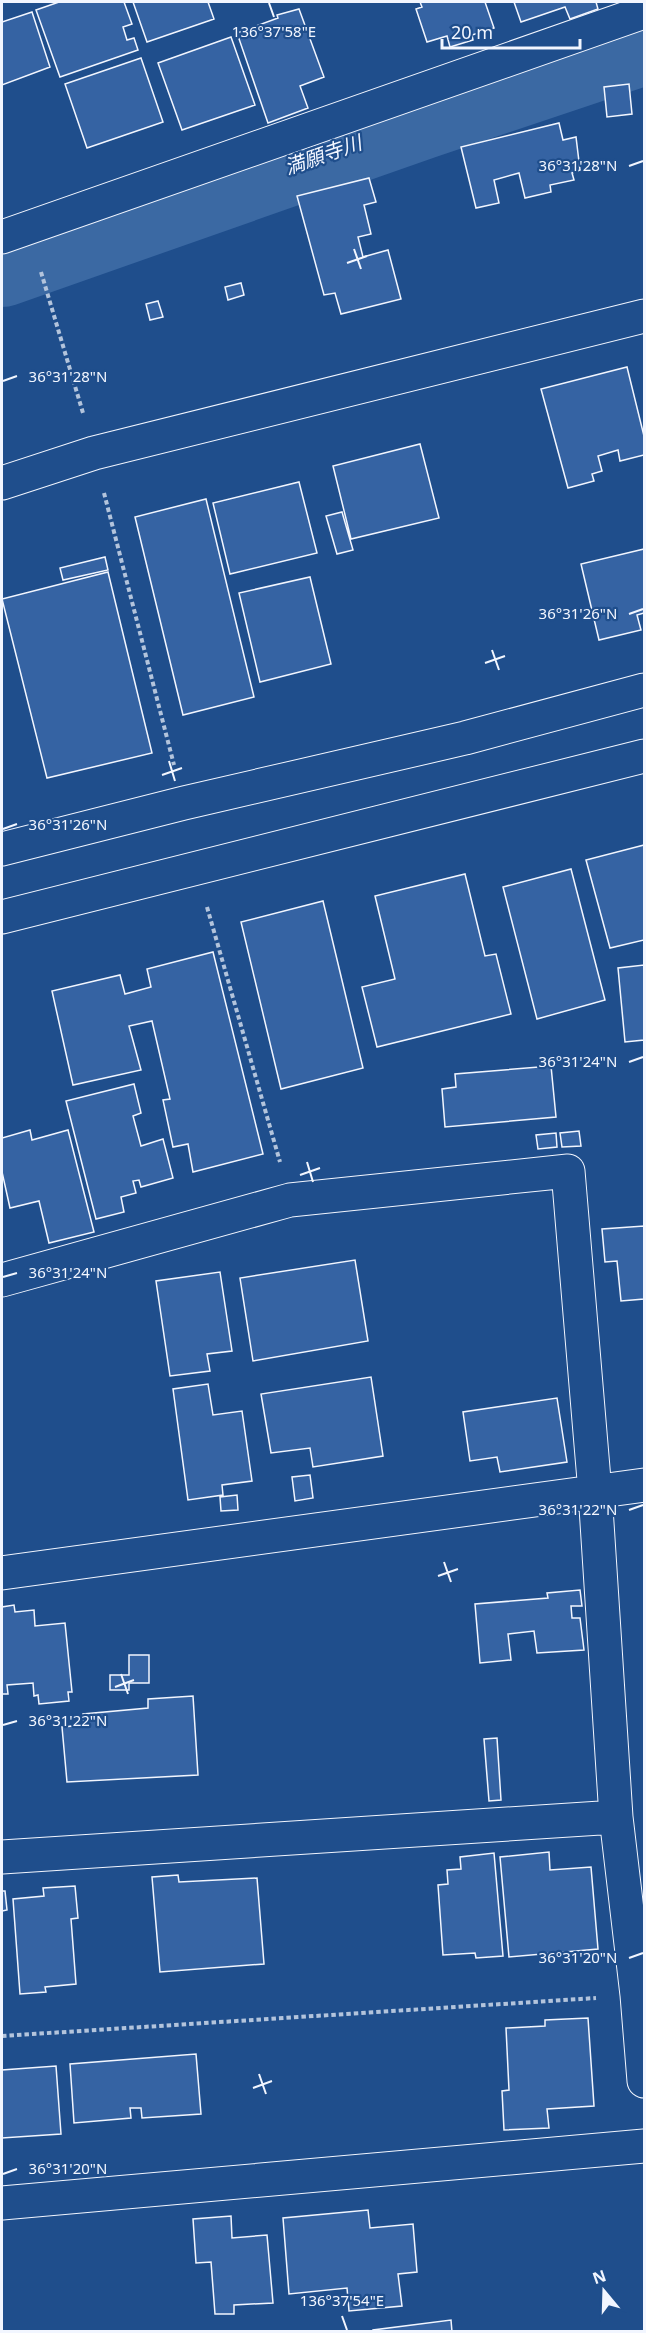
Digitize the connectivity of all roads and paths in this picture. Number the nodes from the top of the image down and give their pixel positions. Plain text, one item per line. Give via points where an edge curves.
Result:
1 (645, 12) edge
2 (2, 237) edge
3 (41, 272) dead end
4 (645, 316) edge
5 (94, 453) junction
6 (2, 483) edge
7 (645, 690) edge
8 (645, 756) edge
9 (184, 803) junction
10 (2, 849) edge
11 (196, 869) junction
12 (2, 917) edge
13 (290, 1200) junction
14 (2, 1280) edge
15 (645, 1485) edge
16 (595, 1492) junction
17 (2, 1573) edge
18 (616, 1817) junction
19 (2, 1857) edge
20 (637, 1995) junction
21 (2, 2036) edge
22 (645, 2081) edge
23 (645, 2146) edge
24 (2, 2203) edge

1 - 2 street
3 - 5 path
4 - 5 street
5 - 6 street
5 - 9 path
7 - 9 street via 465,738
8 - 11 street
9 - 10 street
11 - 12 street
11 - 13 path
13 - 14 street
13 - 16 street via 568,1171
15 - 16 street
16 - 17 street
16 - 18 street
18 - 19 street
18 - 20 street
20 - 21 path
20 - 22 street
23 - 24 street

